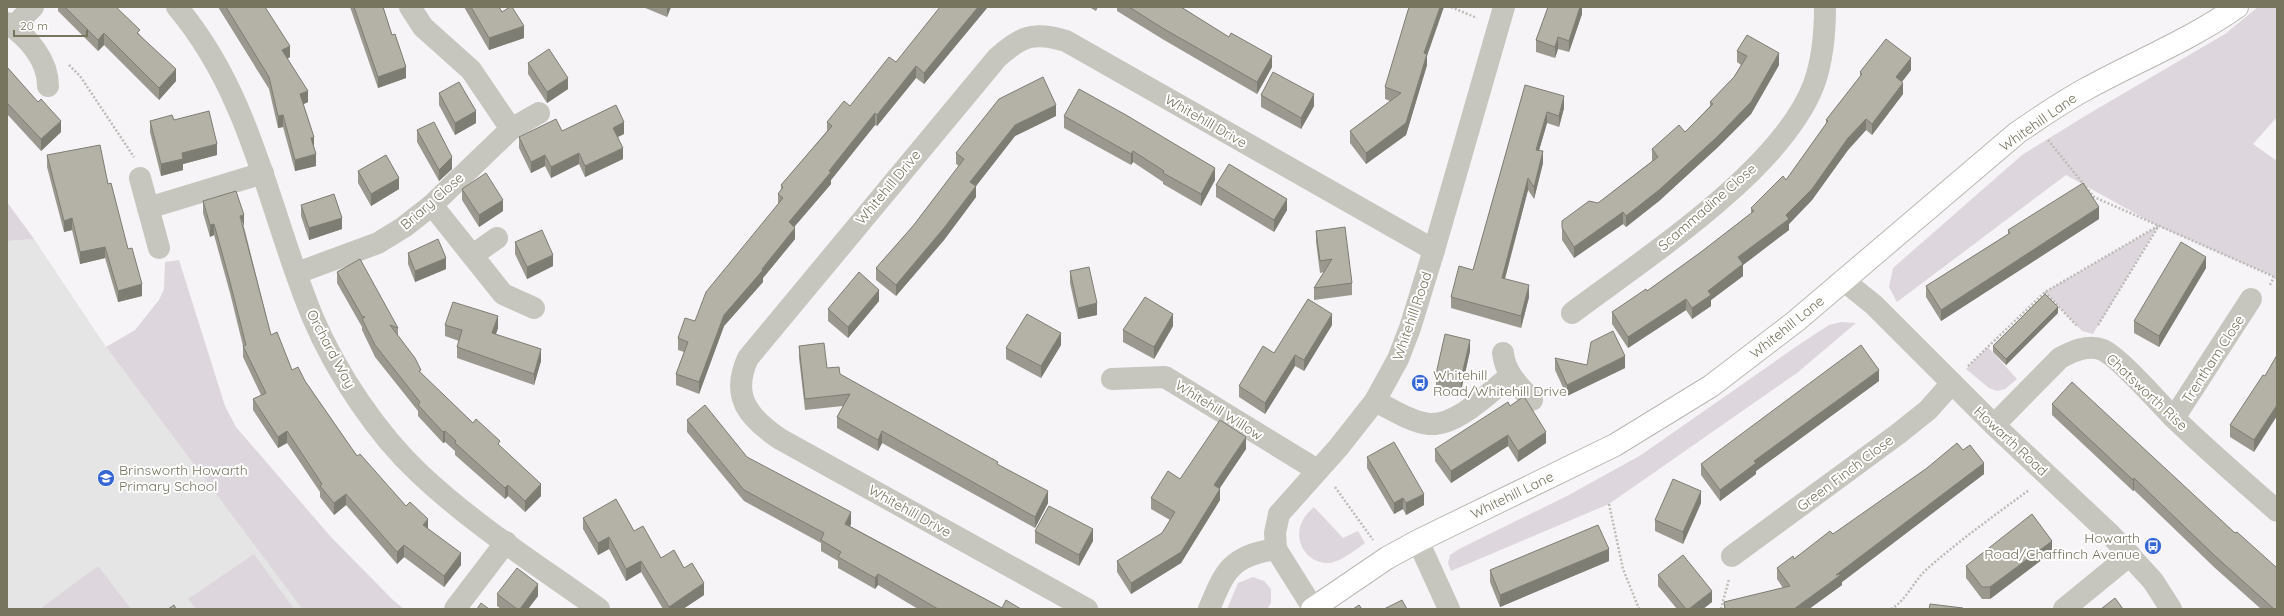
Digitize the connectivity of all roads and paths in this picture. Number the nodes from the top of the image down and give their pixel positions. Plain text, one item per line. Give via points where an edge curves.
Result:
1 (33, 7) edge
2 (177, 7) edge
3 (410, 7) edge
4 (1451, 7) edge
5 (1825, 7) edge
6 (2237, 7) edge
7 (1501, 17) edge
8 (10, 25) edge
9 (41, 57) junction
10 (48, 86) dead end
11 (539, 113) dead end
12 (2035, 121) junction
13 (511, 129) junction
14 (263, 173) junction
15 (140, 178) joint
16 (432, 205) junction
17 (148, 208) junction
18 (2158, 226) junction
19 (497, 238) dead end
20 (159, 248) dead end
21 (1434, 250) junction
22 (473, 255) junction
23 (297, 273) junction
24 (2277, 278) edge
25 (1843, 280) junction
26 (2045, 292) junction
27 (2251, 299) dead end
28 (534, 308) dead end
29 (1572, 313) dead end
30 (2091, 341) junction
31 (1503, 353) dead end
32 (1510, 376) junction
33 (1112, 379) dead end
34 (1952, 383) junction
35 (1532, 400) dead end
36 (1375, 401) junction
37 (2174, 418) junction
38 (1994, 425) junction
39 (1317, 470) junction
40 (2048, 476) junction
41 (1609, 504) dead end
42 (2277, 511) edge
43 (1418, 541) junction
44 (506, 542) junction
45 (1276, 549) junction
46 (2130, 555) junction
47 (1732, 556) joint
48 (1386, 558) junction
49 (1637, 608) edge
50 (1895, 608) edge
51 (455, 609) edge
52 (599, 609) edge
53 (1087, 609) edge
54 (1208, 609) edge
55 (1312, 609) edge
56 (1449, 609) edge
57 (1720, 609) edge
58 (1891, 609) edge
59 (2064, 609) edge
60 (2172, 609) edge

1 - 8 street
2 - 14 street, Orchard Way via 211,53 230,88 247,126
3 - 13 street via 423,27 471,70
4 - 7 path
5 - 29 street, Scammadine Close via 1825,36 1821,62 1813,86 1783,135 1736,186 1688,226
6 - 12 main road, Whitehill Lane via 2192,35 2087,88
7 - 21 street, Whitehill Road
8 - 9 street
9 - 10 street via 48,73
9 - 15 path via 62,56 80,76 137,161
11 - 13 street, Briary Close
12 - 18 path via 2094,197
12 - 25 main road, Whitehill Lane
13 - 16 street, Briary Close
14 - 17 street
14 - 23 street, Orchard Way
15 - 17 street
16 - 22 street
16 - 23 street, Briary Close via 378,243
17 - 20 street
18 - 24 path
18 - 26 path
18 - 30 path
19 - 22 street
21 - 36 street, Whitehill Road via 1398,359
21 - 53 street, Whitehill Drive via 1066,41 1046,35 1033,36 1015,42 997,58 748,358 741,374 741,391 747,408 759,424 780,439
22 - 28 street via 503,294
23 - 44 street, Orchard Way via 313,319 331,354 357,398 385,435 424,478 455,505
25 - 34 street, Howarth Road via 1874,305
25 - 43 main road, Whitehill Lane via 1745,361 1674,410 1615,445
26 - 30 path
26 - 34 path
27 - 37 street, Trentham Close
30 - 37 street, Chatsworth Rise via 2115,359
30 - 38 street, Chatsworth Rise via 2060,358
31 - 32 street
32 - 35 street
32 - 36 street via 1459,416 1444,423 1429,424
33 - 39 street, Whitehill Willow via 1165,377
34 - 38 street, Howarth Road
34 - 47 street, Green Finch Close via 1928,410 1898,434
36 - 39 street, Whitehill Road
37 - 42 street, Chatsworth Rise
38 - 40 street, Howarth Road
39 - 45 street, Whitehill Road via 1279,514 1275,533
39 - 48 path via 1340,493
40 - 46 street, Howarth Road
40 - 50 path via 1978,527 1926,570
41 - 49 path via 1623,569
43 - 48 main road, Whitehill Lane
43 - 56 street
44 - 51 street
44 - 52 street, Orchard Way
45 - 54 street via 1244,558 1232,566 1222,578
45 - 55 street
46 - 59 street
46 - 60 street, Howarth Road via 2153,581
47 - 57 path via 1728,586
48 - 55 main road, Whitehill Lane
50 - 58 path

